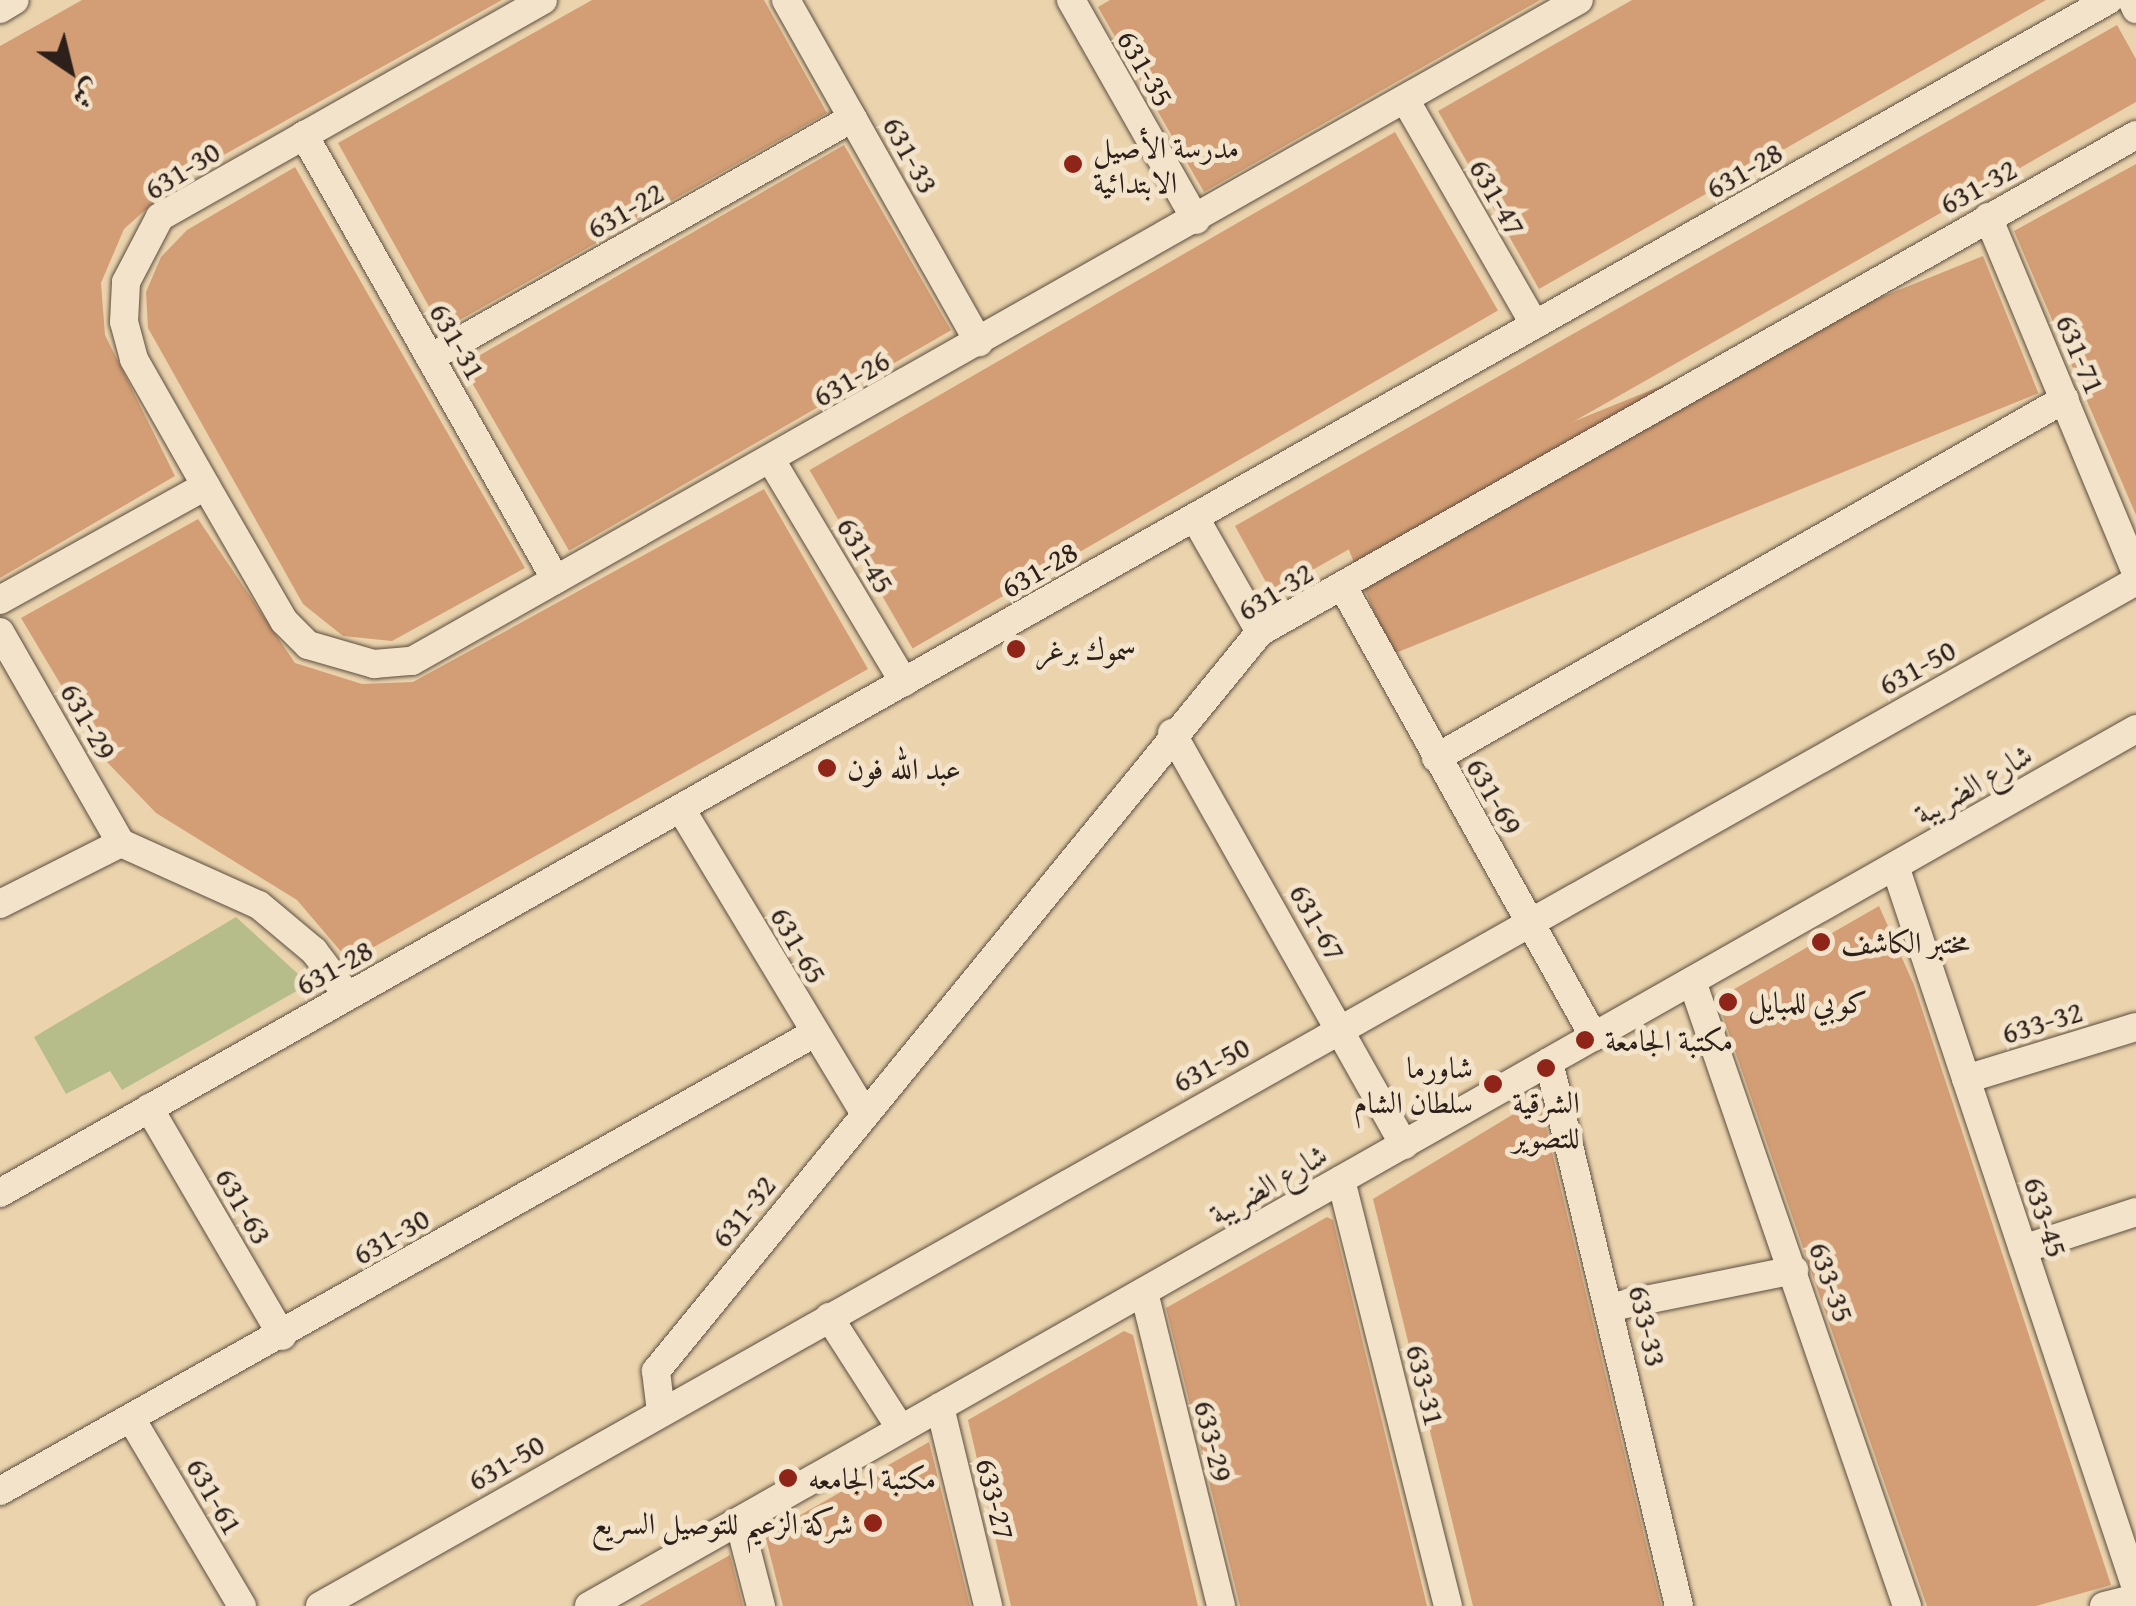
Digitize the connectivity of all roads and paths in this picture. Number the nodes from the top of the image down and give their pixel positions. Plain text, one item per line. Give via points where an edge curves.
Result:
1 (15, 0) edge
2 (786, 0) edge
3 (1070, 0) edge
4 (1578, 0) edge
5 (2109, 0) edge
6 (2132, 0) edge
7 (525, 4) edge
8 (0, 8) edge
9 (2136, 10) edge
10 (1406, 101) junction
11 (853, 118) junction
12 (304, 134) junction
13 (2136, 136) edge
14 (1988, 218) junction
15 (1196, 220) junction
16 (1535, 325) junction
17 (980, 342) junction
18 (430, 358) junction
19 (2065, 399) junction
20 (771, 460) junction
21 (206, 486) junction
22 (1195, 518) junction
23 (2136, 572) edge
24 (556, 580) junction
25 (2136, 581) edge
26 (1342, 587) junction
27 (0, 600) edge
28 (0, 632) edge
29 (1260, 632) junction
30 (904, 682) junction
31 (2136, 729) edge
32 (1172, 733) junction
33 (1436, 758) junction
34 (682, 809) junction
35 (121, 844) junction
36 (1895, 866) junction
37 (0, 904) edge
38 (1529, 922) junction
39 (1692, 981) junction
40 (348, 996) junction
41 (2136, 1027) edge
42 (1342, 1028) junction
43 (813, 1034) junction
44 (1594, 1036) junction
45 (1548, 1062) junction
46 (1966, 1079) junction
47 (149, 1108) junction
48 (864, 1112) junction
49 (1404, 1145) junction
50 (1341, 1180) junction
51 (0, 1193) edge
52 (2136, 1212) edge
53 (2023, 1249) junction
54 (1794, 1270) junction
55 (1144, 1292) junction
56 (1610, 1306) junction
57 (829, 1316) junction
58 (282, 1336) junction
59 (940, 1407) junction
60 (661, 1412) junction
61 (132, 1420) junction
62 (901, 1430) junction
63 (0, 1491) edge
64 (739, 1521) junction
65 (2136, 1588) edge
66 (2136, 1598) edge
67 (242, 1606) edge
68 (320, 1606) edge
69 (589, 1606) edge
70 (761, 1606) edge
71 (988, 1606) edge
72 (1221, 1606) edge
73 (1448, 1606) edge
74 (1679, 1606) edge
75 (1907, 1606) edge
76 (2104, 1606) edge

1 - 8 street
2 - 11 street, 631-33
3 - 15 street, 631-35
4 - 10 street, 631-26
5 - 16 street, 631-28
6 - 9 street
7 - 12 street, 631-30
10 - 15 street, 631-26
10 - 16 street, 631-47
11 - 17 street, 631-33
11 - 18 street, 631-22
12 - 18 street, 631-31
12 - 21 street, 631-30 via 160,217 126,282 134,359
13 - 14 street, 631-32
14 - 19 street, 631-71
14 - 26 street, 631-32
15 - 17 street, 631-26
16 - 22 street, 631-28
17 - 20 street, 631-26
18 - 24 street, 631-31
19 - 23 street, 631-71
19 - 33 street
20 - 24 street, 631-26
20 - 30 street, 631-45
21 - 24 street, 631-26 via 284,622 338,657 412,662
21 - 27 street
22 - 29 street
22 - 30 street, 631-28
25 - 38 street, 631-50
26 - 29 street, 631-32
26 - 33 street, 631-69
28 - 35 street, 631-29
29 - 32 street, 631-32
30 - 34 street, 631-28
31 - 36 street, شارع الضريبة
32 - 42 street, 631-67
32 - 48 street, 631-32
33 - 38 street, 631-69
34 - 40 street, 631-28
34 - 43 street, 631-65
35 - 37 street
35 - 40 street via 259,905 314,950
36 - 39 street, شارع الضريبة
36 - 46 street, 633-45
38 - 42 street, 631-50
38 - 44 street, 631-69
39 - 44 street, شارع الضريبة
39 - 54 street, 633-35
40 - 47 street, 631-28
41 - 46 street, 633-32
42 - 49 street, 631-67
42 - 57 street, 631-50
43 - 48 street, 631-65
43 - 58 street, 631-30
44 - 45 street, شارع الضريبة
45 - 49 street, شارع الضريبة
45 - 56 street, 633-33
46 - 53 street, 633-45
47 - 51 street, 631-28
47 - 58 street, 631-63
48 - 60 street, 631-32 via 656,1370
49 - 50 street, شارع الضريبة
50 - 55 street, شارع الضريبة
50 - 73 street, 633-31
52 - 53 street
53 - 65 street, 633-45
54 - 56 street
54 - 75 street, 633-35
55 - 59 street, شارع الضريبة
55 - 72 street, 633-29
56 - 74 street, 633-33
57 - 60 street, 631-50
57 - 62 street
58 - 61 street, 631-30
59 - 62 street, شارع الضريبة
59 - 71 street, 633-27
60 - 68 street, 631-50
61 - 63 street, 631-30
61 - 67 street, 631-61
62 - 64 street, شارع الضريبة
64 - 69 street, شارع الضريبة
64 - 70 street
66 - 76 street

